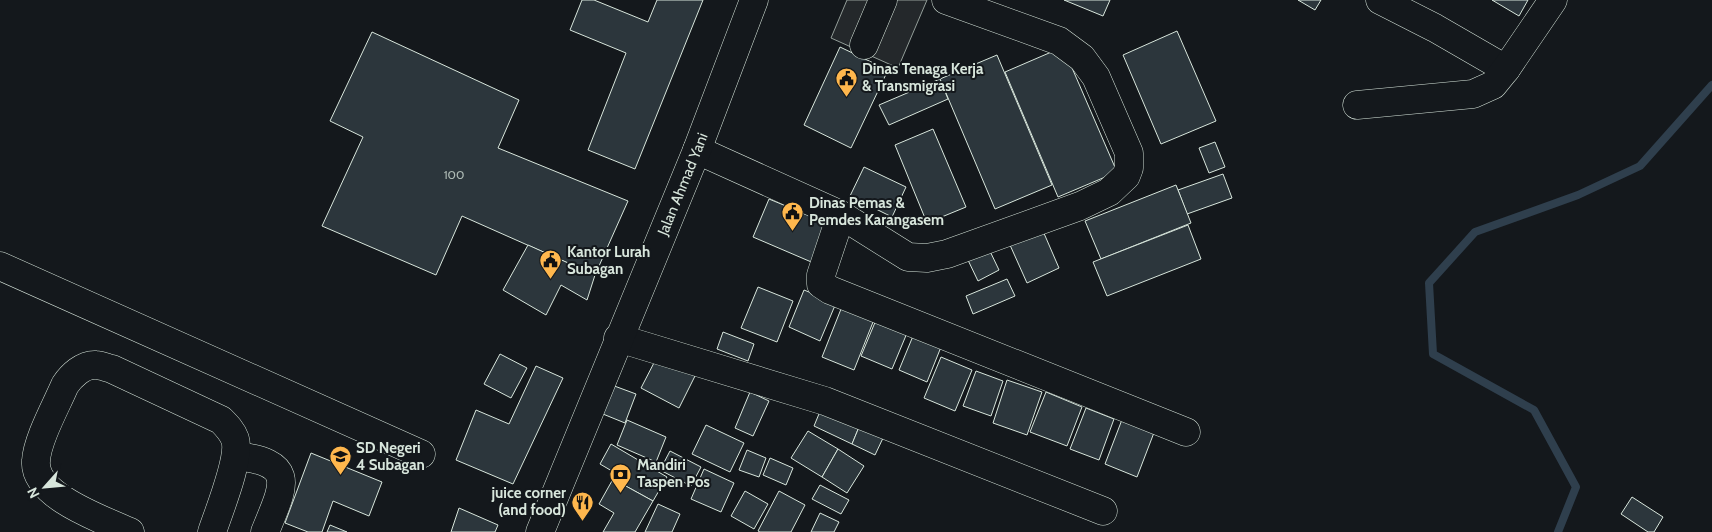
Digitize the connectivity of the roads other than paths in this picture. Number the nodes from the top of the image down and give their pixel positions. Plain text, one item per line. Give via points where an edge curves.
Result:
1 (754, 0) edge
2 (883, 0) edge
3 (946, 0) edge
4 (1380, 0) edge
5 (1553, 0) edge
6 (864, 45) dead end
7 (1506, 69) junction
8 (1357, 105) dead end
9 (696, 150) junction
10 (841, 215) junction
11 (0, 266) edge
12 (618, 338) junction
13 (1186, 432) dead end
14 (420, 454) dead end
15 (236, 456) junction
16 (1103, 511) dead end
17 (130, 532) edge
18 (212, 532) edge
19 (265, 532) edge
20 (540, 532) edge

1 - 9 main road, Jalan Ahmad Yani
2 - 6 main road
3 - 10 main road via 1059,41 1082,58 1096,78 1129,153 1126,176 1109,192 1080,206 927,258 908,257
4 - 7 main road
5 - 7 main road
7 - 8 main road via 1493,85 1473,94
9 - 10 main road
9 - 12 main road, Jalan Ahmad Yani
10 - 13 main road via 821,275 821,284 830,290
11 - 14 main road
12 - 16 main road via 824,401
12 - 20 main road, Jalan Ahmad Yani
15 - 17 main road via 236,440 221,420 112,369 96,364 75,374 65,385 40,445 36,469 43,483 61,500
15 - 18 main road
15 - 19 main road via 268,463 276,467 280,475 280,495

